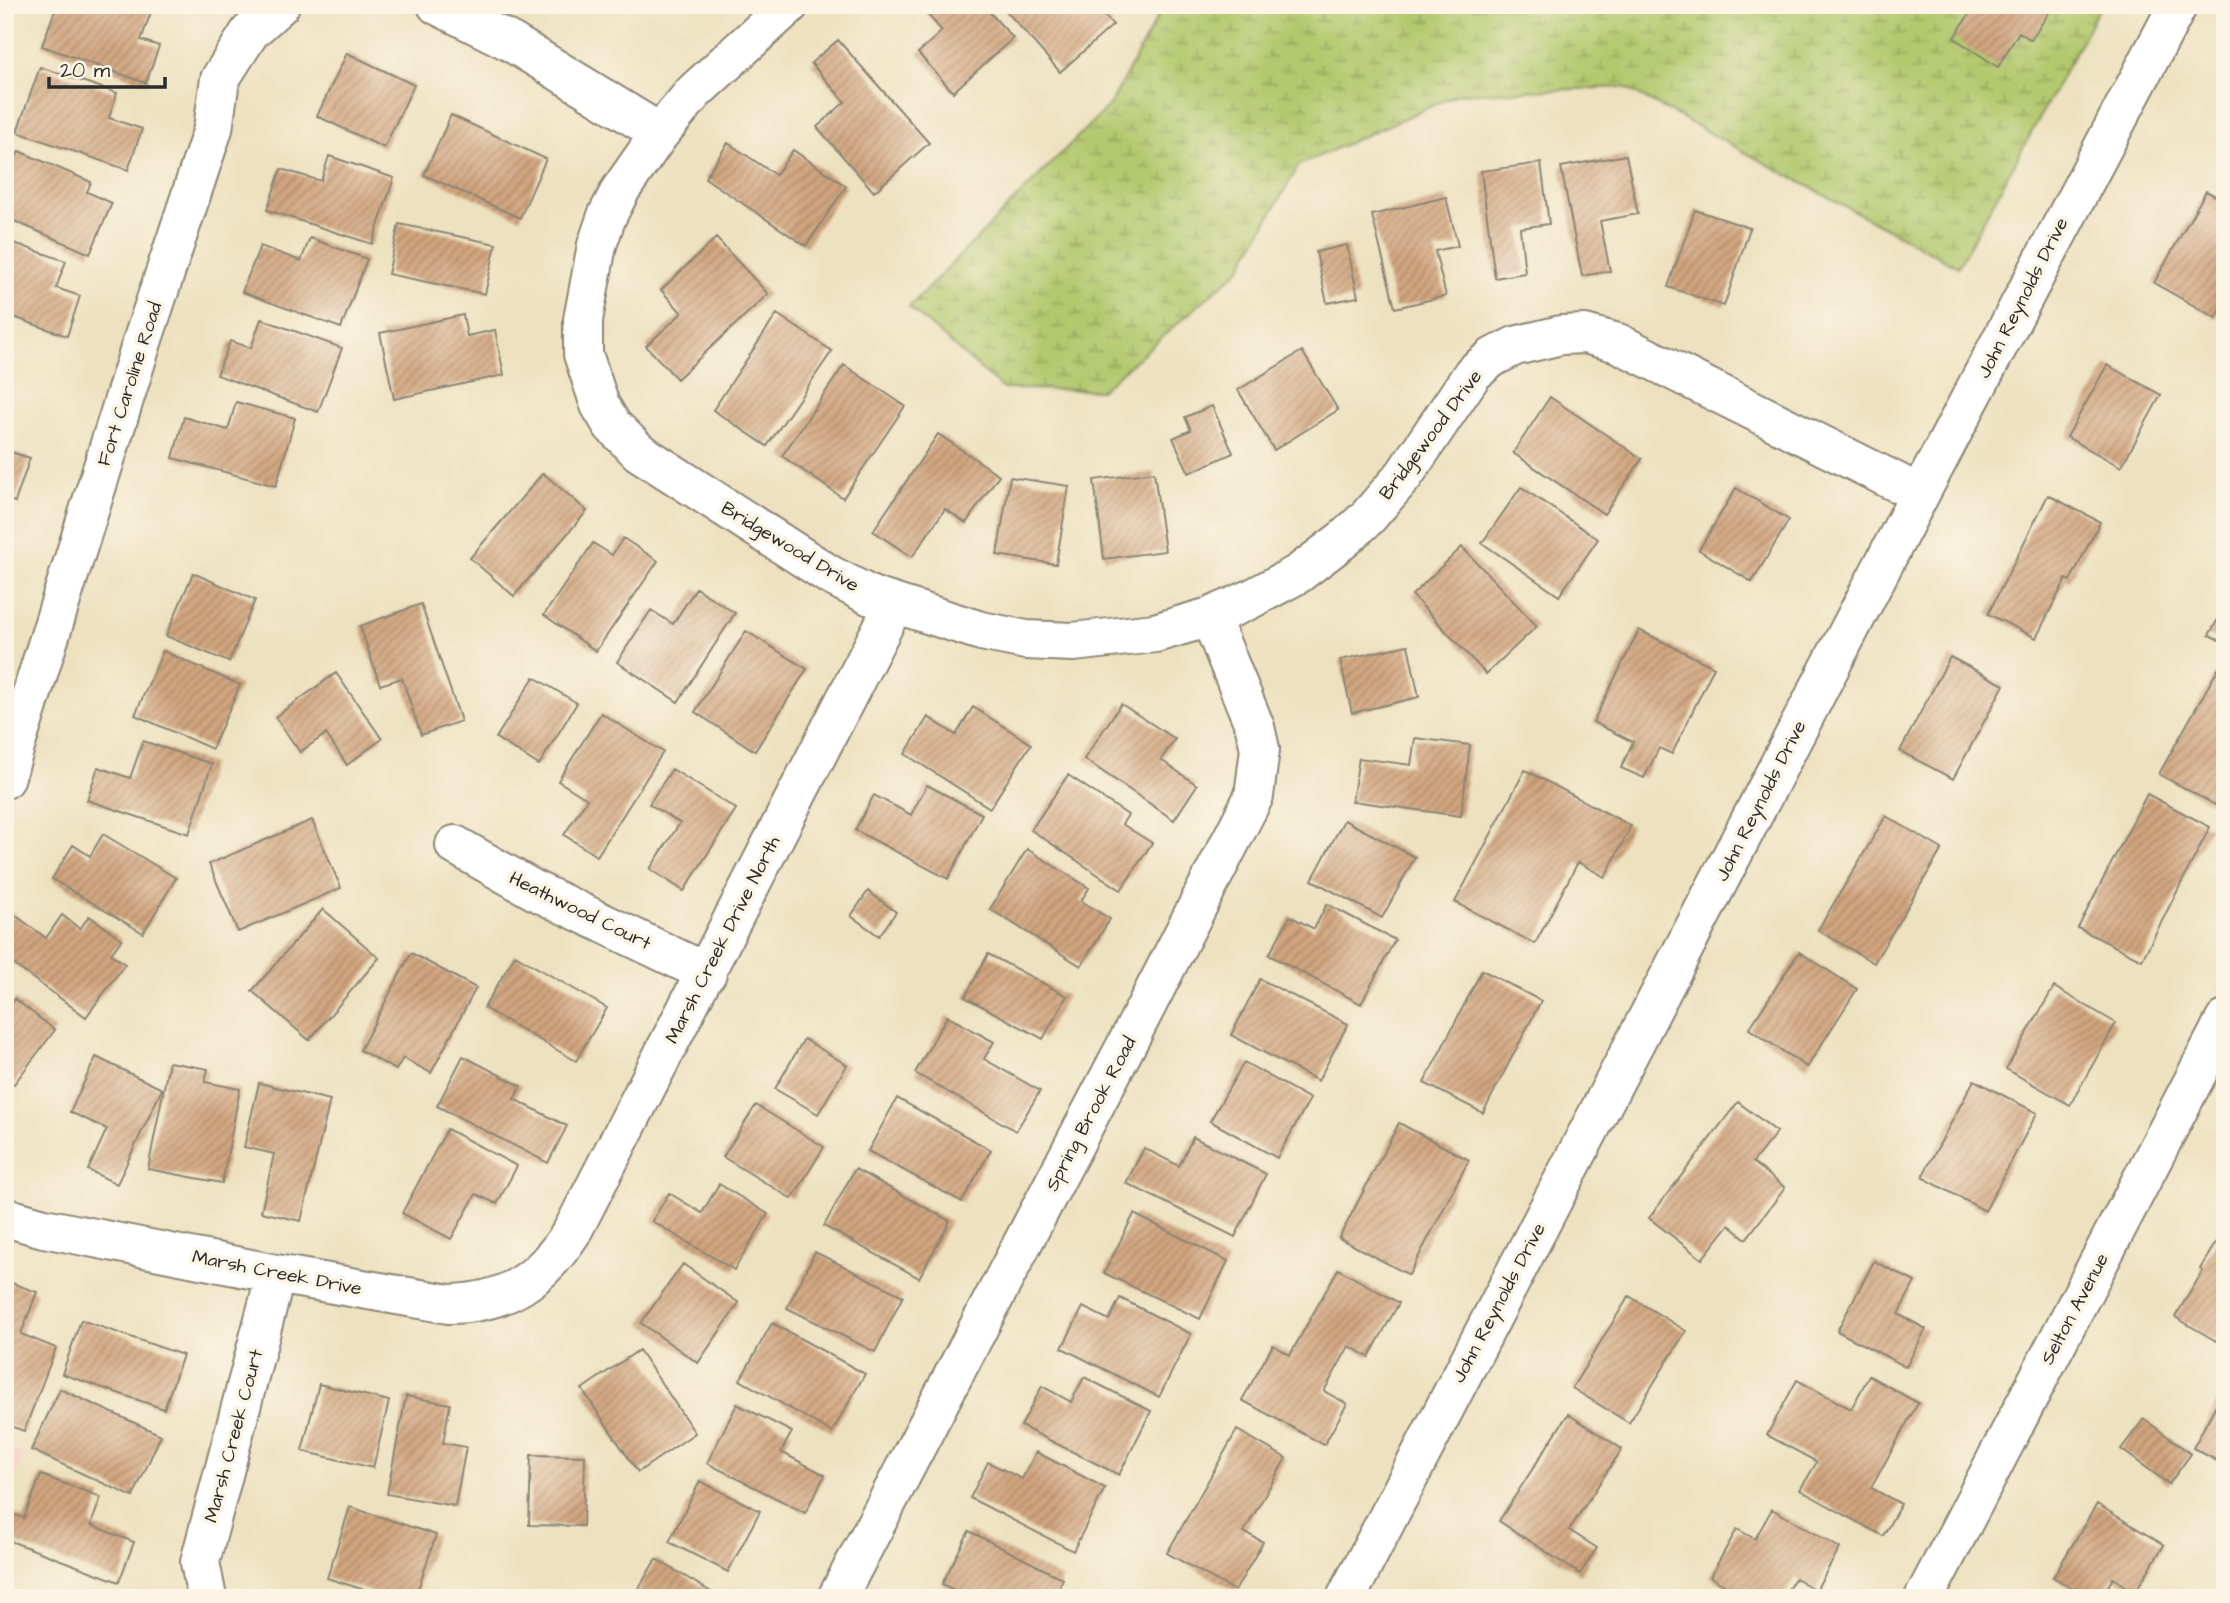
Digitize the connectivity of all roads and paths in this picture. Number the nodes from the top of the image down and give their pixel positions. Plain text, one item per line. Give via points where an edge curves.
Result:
1 (280, 5) edge
2 (437, 5) edge
3 (789, 5) edge
4 (2178, 5) edge
5 (660, 133) junction
6 (1920, 494) junction
7 (894, 605) junction
8 (1210, 617) junction
9 (5, 779) edge
10 (455, 845) dead end
11 (707, 973) junction
12 (2225, 1020) edge
13 (5, 1217) edge
14 (543, 1270) joint
15 (276, 1274) junction
16 (207, 1598) edge
17 (837, 1598) edge
18 (1346, 1598) edge
19 (1924, 1598) edge

1 - 9 street, Fort Caroline Road via 250,32 220,79 213,130
2 - 5 street via 511,42
3 - 5 street, Bridgewood Drive via 694,93
4 - 6 street, John Reynolds Drive
5 - 7 street, Bridgewood Drive via 621,190 597,245 583,320 583,355 600,405 612,425 639,452 830,575
6 - 8 street, Bridgewood Drive via 1618,343 1585,334 1561,335 1515,346 1493,357 1474,373 1404,475 1345,539 1298,574
6 - 18 street, John Reynolds Drive
7 - 8 street, Bridgewood Drive via 981,631 1026,640 1073,642 1155,633
7 - 11 street, Marsh Creek Drive North
8 - 17 street, Spring Brook Road via 1255,727 1260,749 1254,796
10 - 11 street, Heathwood Court via 534,890
11 - 14 street, Marsh Creek Drive North via 573,1230
12 - 19 street, Selton Avenue
13 - 15 street, Marsh Creek Drive
14 - 15 street, Marsh Creek Drive via 509,1293 470,1304
15 - 16 street, Marsh Creek Court via 200,1562

